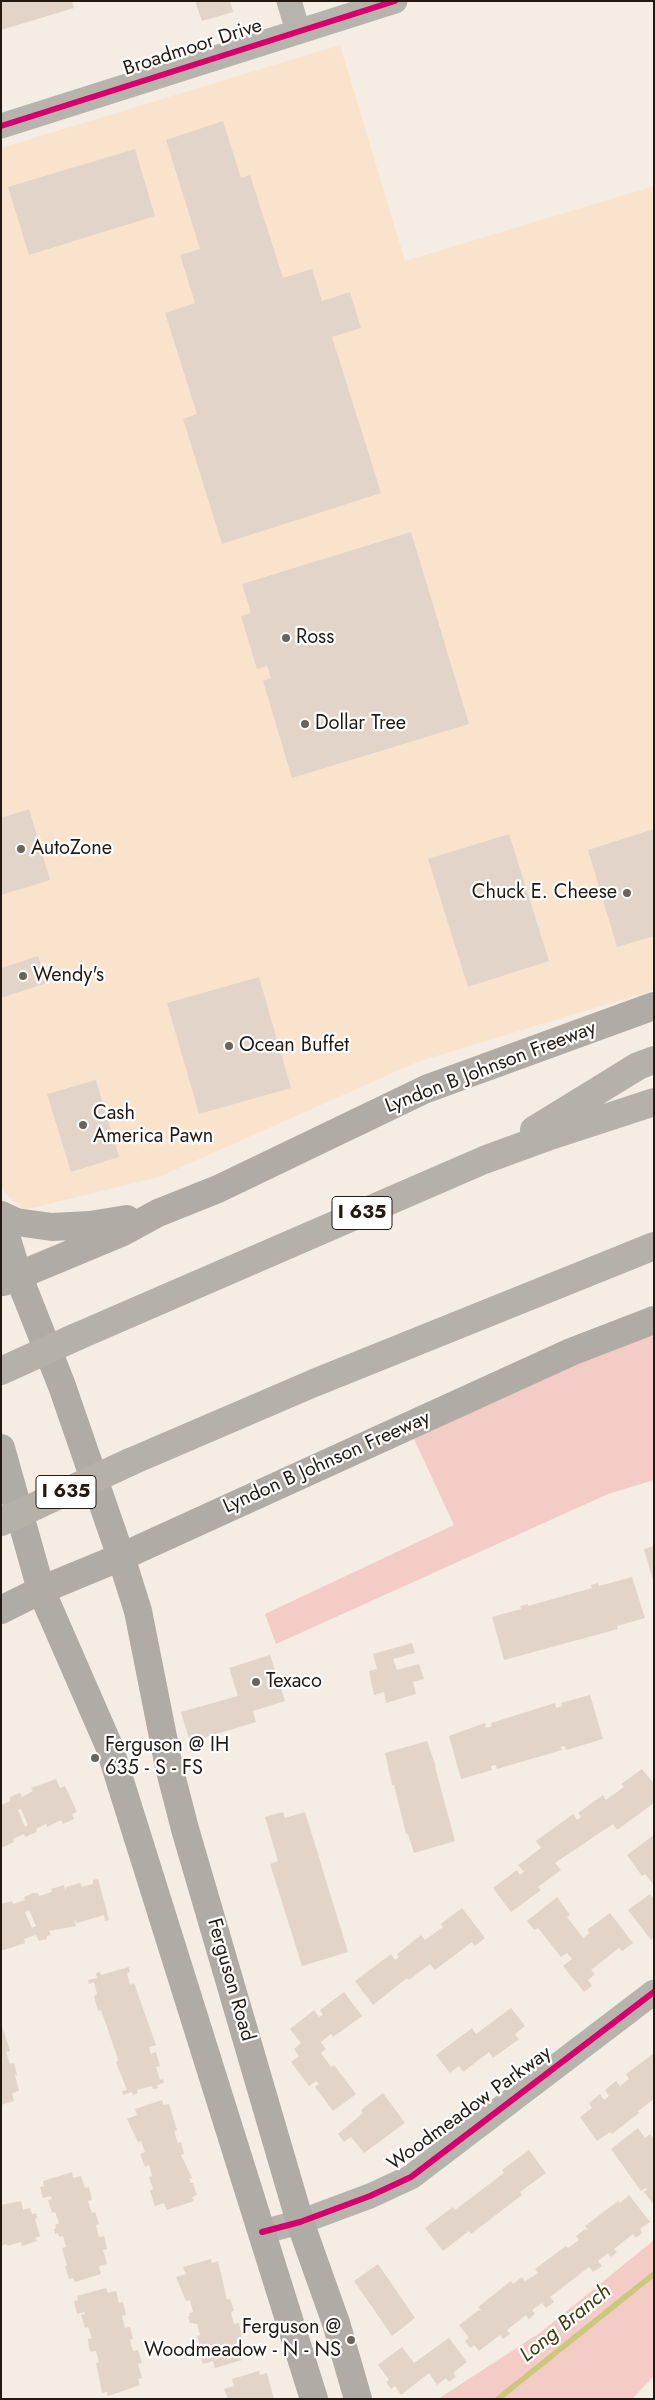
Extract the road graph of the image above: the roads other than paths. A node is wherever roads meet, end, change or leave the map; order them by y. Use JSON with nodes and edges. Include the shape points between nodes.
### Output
{"nodes":[{"id":1,"x":289,"y":1,"type":"edge"},
{"id":2,"x":395,"y":1,"type":"edge"},
{"id":3,"x":298,"y":31,"type":"junction"},
{"id":4,"x":1,"y":126,"type":"edge"},
{"id":5,"x":654,"y":1006,"type":"edge"},
{"id":6,"x":654,"y":1060,"type":"edge"},
{"id":7,"x":654,"y":1102,"type":"edge"},
{"id":8,"x":484,"y":1160,"type":"junction"},
{"id":9,"x":158,"y":1213,"type":"junction"},
{"id":10,"x":1,"y":1215,"type":"edge"},
{"id":11,"x":1,"y":1220,"type":"edge"},
{"id":12,"x":654,"y":1246,"type":"edge"},
{"id":13,"x":10,"y":1279,"type":"edge"},
{"id":14,"x":654,"y":1320,"type":"edge"},
{"id":15,"x":1,"y":1371,"type":"edge"},
{"id":16,"x":1,"y":1448,"type":"edge"},
{"id":17,"x":1,"y":1522,"type":"edge"},
{"id":18,"x":122,"y":1556,"type":"junction"},
{"id":19,"x":41,"y":1590,"type":"junction"},
{"id":20,"x":1,"y":1610,"type":"edge"},
{"id":21,"x":654,"y":1992,"type":"edge"},
{"id":22,"x":300,"y":2222,"type":"junction"},
{"id":23,"x":262,"y":2232,"type":"junction"},
{"id":24,"x":314,"y":2399,"type":"edge"},
{"id":25,"x":358,"y":2399,"type":"edge"}],
"edges":[{"from":1,"to":3,"type":"street"},
{"from":2,"to":3,"type":"street","name":"Broadmoor Drive"},
{"from":3,"to":4,"type":"street","name":"Broadmoor Drive"},
{"from":5,"to":9,"type":"main road","name":"Lyndon B Johnson Freeway","via":[[426,1089],[218,1189]]},
{"from":6,"to":8,"type":"highway","via":[[638,1066]]},
{"from":7,"to":8,"type":"highway","number":"I 635"},
{"from":8,"to":15,"type":"highway","number":"I 635","bridge":true},
{"from":9,"to":10,"type":"main road","via":[[90,1225],[52,1227],[16,1222]]},
{"from":9,"to":13,"type":"main road","name":"Lyndon B Johnson Freeway","via":[[124,1232]]},
{"from":11,"to":13,"type":"main road","name":"Ferguson Road"},
{"from":12,"to":17,"type":"highway","number":"I 635","bridge":true,"via":[[314,1383]]},
{"from":13,"to":18,"type":"main road","name":"Ferguson Road","via":[[62,1386]]},
{"from":14,"to":18,"type":"main road","name":"Lyndon B Johnson Freeway","via":[[562,1356]]},
{"from":16,"to":19,"type":"main road"},
{"from":18,"to":19,"type":"main road","name":"Lyndon B Johnson Freeway"},
{"from":18,"to":22,"type":"main road","name":"Ferguson Road","via":[[138,1611],[169,1767],[183,1820]]},
{"from":19,"to":20,"type":"main road","name":"Lyndon B Johnson Freeway"},
{"from":19,"to":23,"type":"main road","via":[[109,1746]]},
{"from":21,"to":22,"type":"street","name":"Woodmeadow Parkway","via":[[411,2177]]},
{"from":22,"to":23,"type":"street","name":"Woodmeadow Parkway"},
{"from":22,"to":25,"type":"main road","name":"Ferguson Road","via":[[336,2323]]},
{"from":23,"to":24,"type":"main road"}]}
